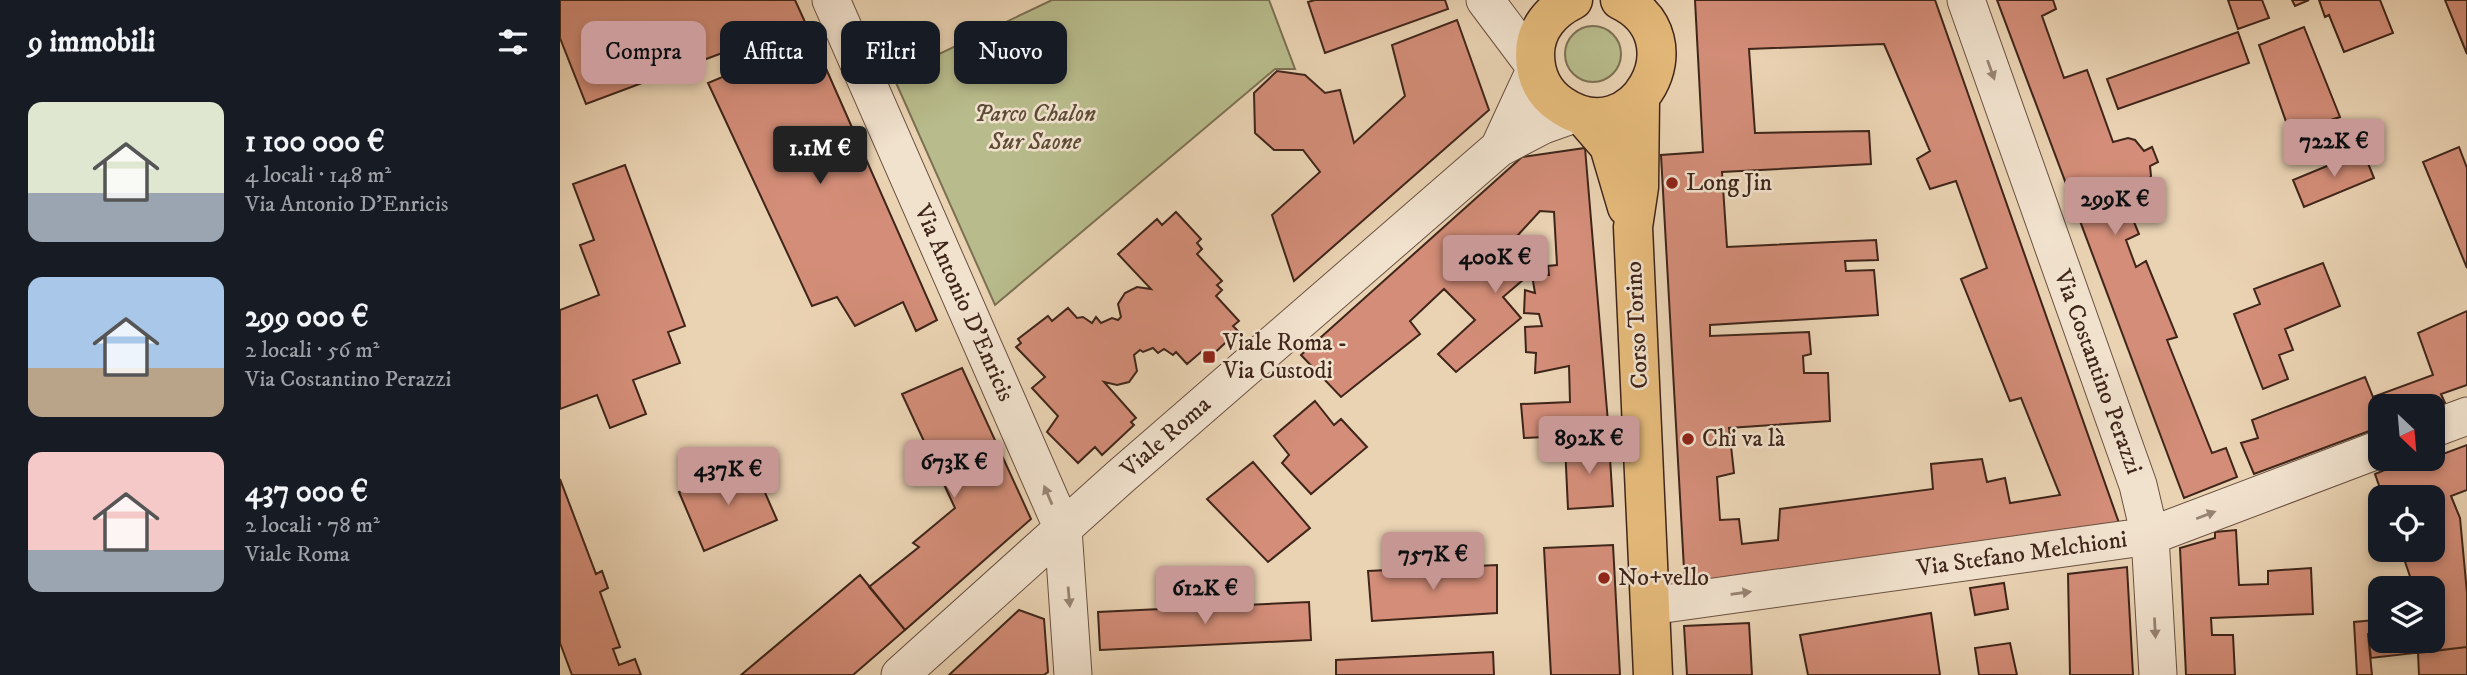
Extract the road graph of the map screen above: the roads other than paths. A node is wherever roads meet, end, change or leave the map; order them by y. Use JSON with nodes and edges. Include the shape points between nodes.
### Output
{"nodes":[{"id":1,"x":831,"y":0,"type":"edge"},
{"id":2,"x":1485,"y":0,"type":"edge"},
{"id":3,"x":1966,"y":0,"type":"edge"},
{"id":4,"x":1567,"y":2,"type":"edge"},
{"id":5,"x":1637,"y":6,"type":"edge"},
{"id":6,"x":1536,"y":68,"type":"junction"},
{"id":7,"x":1640,"y":99,"type":"junction"},
{"id":8,"x":1579,"y":115,"type":"junction"},
{"id":9,"x":1499,"y":148,"type":"junction"},
{"id":10,"x":1633,"y":227,"type":"junction"},
{"id":11,"x":2467,"y":416,"type":"edge"},
{"id":12,"x":2445,"y":424,"type":"edge"},
{"id":13,"x":2368,"y":454,"type":"edge"},
{"id":14,"x":1063,"y":529,"type":"junction"},
{"id":15,"x":2150,"y":536,"type":"junction"},
{"id":16,"x":1650,"y":606,"type":"junction"},
{"id":17,"x":900,"y":675,"type":"edge"},
{"id":18,"x":1073,"y":675,"type":"edge"},
{"id":19,"x":1653,"y":675,"type":"edge"},
{"id":20,"x":2158,"y":675,"type":"edge"}],
"edges":[{"from":14,"to":1,"type":"street","name":"Via Antonio D'Enricis","one_way":true},
{"from":2,"to":6,"type":"street"},
{"from":3,"to":15,"type":"street","name":"Via Costantino Perazzi","one_way":true,"via":[[2138,485]]},
{"from":4,"to":6,"type":"main road","via":[[1539,33]]},
{"from":5,"to":7,"type":"main road","via":[[1655,37],[1657,59],[1652,80]]},
{"from":6,"to":8,"type":"main road","name":"Corso Torino","via":[[1551,98]]},
{"from":6,"to":9,"type":"street","name":"Viale Roma"},
{"from":7,"to":8,"type":"main road","via":[[1602,117]]},
{"from":7,"to":10,"type":"main road","name":"Corso Torino","via":[[1639,187]]},
{"from":8,"to":9,"type":"street","name":"Viale Roma","via":[[1543,125]]},
{"from":8,"to":10,"type":"main road","name":"Corso Torino","via":[[1609,146]]},
{"from":9,"to":14,"type":"street","name":"Viale Roma"},
{"from":10,"to":16,"type":"main road","name":"Corso Torino"},
{"from":11,"to":12,"type":"street"},
{"from":15,"to":13,"type":"street","name":"Via Stefano Melchioni","one_way":true},
{"from":14,"to":17,"type":"street","name":"Viale Roma"},
{"from":14,"to":18,"type":"street","name":"Via Antonio D'Enricis","one_way":true},
{"from":16,"to":15,"type":"street","name":"Via Stefano Melchioni","one_way":true},
{"from":15,"to":20,"type":"street","name":"Via Costantino Perazzi","one_way":true},
{"from":16,"to":19,"type":"main road","name":"Corso Torino"}]}
